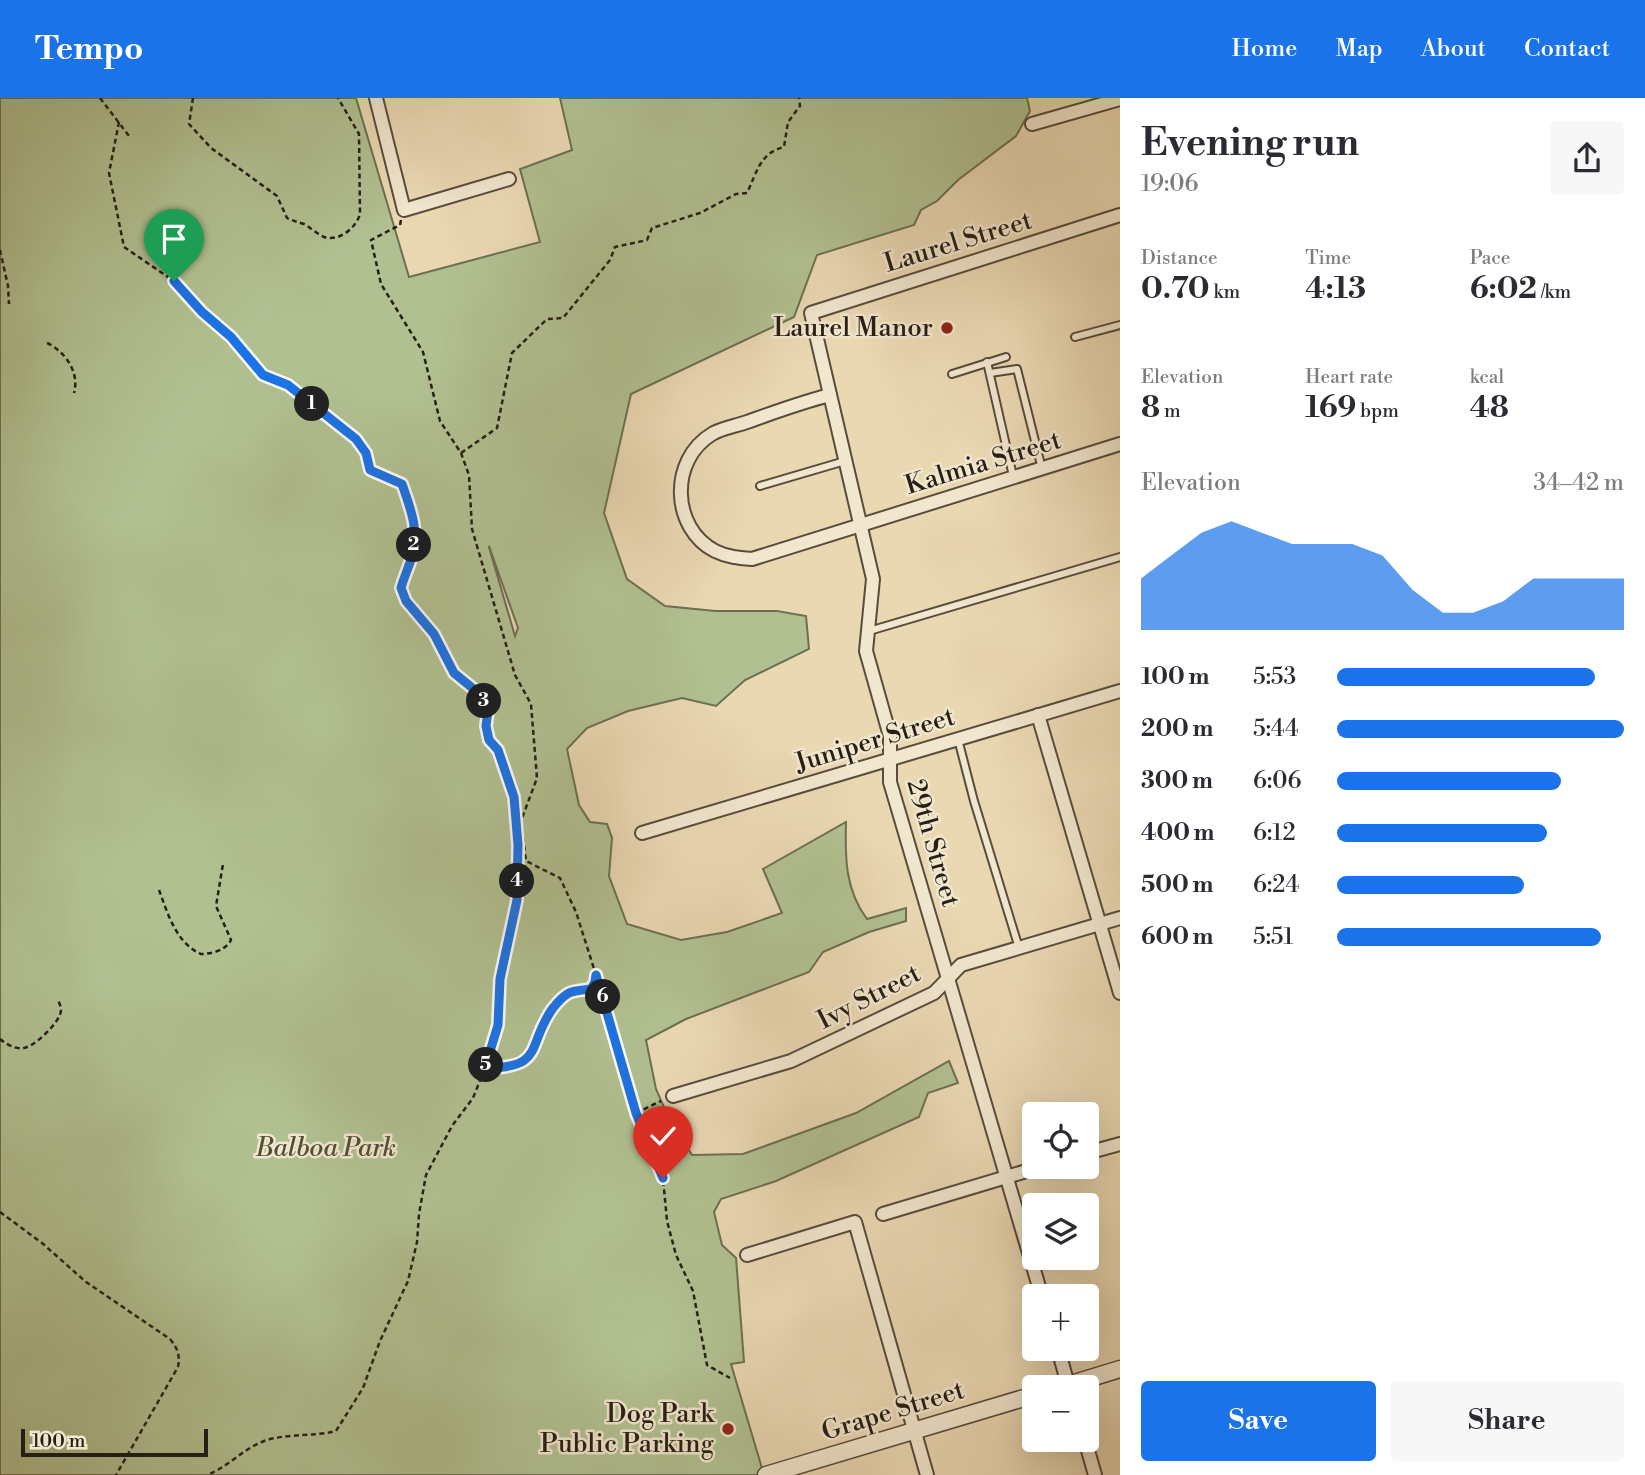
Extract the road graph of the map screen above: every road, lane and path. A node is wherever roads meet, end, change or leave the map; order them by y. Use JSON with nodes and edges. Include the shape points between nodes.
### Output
{"nodes":[{"id":1,"x":100,"y":98,"type":"edge"},
{"id":2,"x":193,"y":98,"type":"edge"},
{"id":3,"x":338,"y":98,"type":"edge"},
{"id":4,"x":376,"y":98,"type":"edge"},
{"id":5,"x":799,"y":98,"type":"edge"},
{"id":6,"x":1120,"y":99,"type":"edge"},
{"id":7,"x":119,"y":122,"type":"junction"},
{"id":8,"x":1032,"y":124,"type":"dead end"},
{"id":9,"x":129,"y":136,"type":"dead end"},
{"id":10,"x":509,"y":179,"type":"dead end"},
{"id":11,"x":404,"y":210,"type":"junction"},
{"id":12,"x":1120,"y":215,"type":"edge"},
{"id":13,"x":0,"y":250,"type":"edge"},
{"id":14,"x":9,"y":304,"type":"dead end"},
{"id":15,"x":811,"y":313,"type":"joint"},
{"id":16,"x":1120,"y":325,"type":"edge"},
{"id":17,"x":1075,"y":337,"type":"dead end"},
{"id":18,"x":47,"y":343,"type":"dead end"},
{"id":19,"x":1006,"y":358,"type":"dead end"},
{"id":20,"x":987,"y":362,"type":"junction"},
{"id":21,"x":990,"y":373,"type":"junction"},
{"id":22,"x":952,"y":374,"type":"dead end"},
{"id":23,"x":74,"y":393,"type":"dead end"},
{"id":24,"x":830,"y":395,"type":"junction"},
{"id":25,"x":1120,"y":444,"type":"edge"},
{"id":26,"x":461,"y":453,"type":"junction"},
{"id":27,"x":845,"y":461,"type":"junction"},
{"id":28,"x":1042,"y":469,"type":"junction"},
{"id":29,"x":1013,"y":478,"type":"junction"},
{"id":30,"x":760,"y":486,"type":"dead end"},
{"id":31,"x":860,"y":526,"type":"junction"},
{"id":32,"x":1120,"y":557,"type":"edge"},
{"id":33,"x":867,"y":632,"type":"junction"},
{"id":34,"x":1120,"y":691,"type":"edge"},
{"id":35,"x":1038,"y":715,"type":"junction"},
{"id":36,"x":958,"y":739,"type":"junction"},
{"id":37,"x":890,"y":759,"type":"junction"},
{"id":38,"x":642,"y":833,"type":"dead end"},
{"id":39,"x":223,"y":864,"type":"dead end"},
{"id":40,"x":159,"y":890,"type":"dead end"},
{"id":41,"x":1120,"y":918,"type":"edge"},
{"id":42,"x":1099,"y":924,"type":"junction"},
{"id":43,"x":1019,"y":948,"type":"junction"},
{"id":44,"x":596,"y":975,"type":"junction"},
{"id":45,"x":947,"y":978,"type":"junction"},
{"id":46,"x":1120,"y":993,"type":"edge"},
{"id":47,"x":57,"y":999,"type":"dead end"},
{"id":48,"x":0,"y":1039,"type":"edge"},
{"id":49,"x":485,"y":1068,"type":"junction"},
{"id":50,"x":673,"y":1096,"type":"joint"},
{"id":51,"x":636,"y":1113,"type":"junction"},
{"id":52,"x":1120,"y":1144,"type":"edge"},
{"id":53,"x":1099,"y":1150,"type":"edge"},
{"id":54,"x":1022,"y":1172,"type":"edge"},
{"id":55,"x":1007,"y":1177,"type":"junction"},
{"id":56,"x":0,"y":1212,"type":"edge"},
{"id":57,"x":883,"y":1214,"type":"dead end"},
{"id":58,"x":747,"y":1255,"type":"dead end"},
{"id":59,"x":1038,"y":1284,"type":"edge"},
{"id":60,"x":1120,"y":1369,"type":"edge"},
{"id":61,"x":1099,"y":1376,"type":"edge"},
{"id":62,"x":730,"y":1378,"type":"dead end"},
{"id":63,"x":1022,"y":1399,"type":"edge"},
{"id":64,"x":914,"y":1431,"type":"junction"},
{"id":65,"x":1088,"y":1452,"type":"edge"},
{"id":66,"x":116,"y":1475,"type":"edge"},
{"id":67,"x":207,"y":1475,"type":"edge"},
{"id":68,"x":766,"y":1475,"type":"edge"},
{"id":69,"x":927,"y":1475,"type":"edge"},
{"id":70,"x":1095,"y":1475,"type":"edge"}],
"edges":[{"from":1,"to":7,"type":"path"},
{"from":2,"to":3,"type":"path","via":[[189,124],[212,148],[277,196],[287,218],[331,238],[347,232],[360,214],[359,134]]},
{"from":4,"to":11,"type":"street"},
{"from":5,"to":26,"type":"path","via":[[784,147],[772,150],[764,159],[747,192],[700,214],[652,228],[648,240],[615,247],[610,260],[563,318],[547,319],[512,353],[497,429]]},
{"from":6,"to":8,"type":"street"},
{"from":7,"to":9,"type":"path"},
{"from":7,"to":49,"type":"path","via":[[109,173],[124,247],[174,281],[263,375],[288,385],[356,439],[370,470],[402,484],[413,514],[414,553],[401,588],[406,601],[434,634],[454,673],[481,695],[488,711],[489,740],[498,750],[514,797],[517,900],[500,979],[498,1025]]},
{"from":10,"to":11,"type":"street"},
{"from":11,"to":26,"type":"path","via":[[400,225],[371,240],[381,284],[423,352],[440,421]]},
{"from":12,"to":15,"type":"street","name":"Laurel Street"},
{"from":13,"to":14,"type":"path"},
{"from":15,"to":24,"type":"street","name":"29th Street"},
{"from":16,"to":17,"type":"lane"},
{"from":18,"to":23,"type":"path","via":[[69,360]]},
{"from":19,"to":20,"type":"lane"},
{"from":20,"to":21,"type":"lane"},
{"from":20,"to":22,"type":"lane"},
{"from":21,"to":28,"type":"lane","via":[[1017,369]]},
{"from":21,"to":29,"type":"lane"},
{"from":24,"to":27,"type":"street","name":"29th Street"},
{"from":24,"to":31,"type":"street","name":"Kalmia Street","via":[[712,434],[695,448],[683,471],[679,496],[697,537],[729,557],[752,559]]},
{"from":25,"to":28,"type":"street","name":"Kalmia Street"},
{"from":26,"to":44,"type":"path","via":[[469,475],[472,529],[514,675],[531,704],[537,778],[521,821],[526,861],[560,878]]},
{"from":27,"to":30,"type":"lane"},
{"from":27,"to":31,"type":"street","name":"29th Street"},
{"from":28,"to":29,"type":"street","name":"Kalmia Street"},
{"from":29,"to":31,"type":"street","name":"Kalmia Street"},
{"from":31,"to":33,"type":"street","name":"29th Street","via":[[873,579]]},
{"from":32,"to":33,"type":"lane"},
{"from":33,"to":37,"type":"street","name":"29th Street","via":[[866,651],[890,736]]},
{"from":34,"to":35,"type":"street","name":"Juniper Street"},
{"from":35,"to":36,"type":"street","name":"Juniper Street"},
{"from":35,"to":42,"type":"street"},
{"from":36,"to":37,"type":"street","name":"Juniper Street"},
{"from":36,"to":43,"type":"lane"},
{"from":37,"to":38,"type":"street","name":"Juniper Street"},
{"from":37,"to":45,"type":"street","name":"29th Street","via":[[890,782]]},
{"from":39,"to":40,"type":"path","via":[[216,906],[231,940],[220,950],[201,954],[186,944],[170,920]]},
{"from":41,"to":42,"type":"street","name":"Ivy Street"},
{"from":42,"to":43,"type":"street","name":"Ivy Street"},
{"from":42,"to":46,"type":"street"},
{"from":43,"to":45,"type":"street","name":"Ivy Street","via":[[961,965]]},
{"from":44,"to":49,"type":"path","via":[[591,989],[569,993],[557,1002],[539,1031],[535,1049],[520,1064]]},
{"from":44,"to":51,"type":"path"},
{"from":45,"to":50,"type":"street","name":"Ivy Street","via":[[934,993],[792,1061]]},
{"from":45,"to":55,"type":"street","name":"29th Street"},
{"from":47,"to":48,"type":"path","via":[[58,1020],[27,1048]]},
{"from":49,"to":67,"type":"path","via":[[473,1098],[426,1175],[408,1281],[363,1388],[336,1431],[265,1441]]},
{"from":50,"to":51,"type":"path"},
{"from":51,"to":62,"type":"path","via":[[663,1178],[667,1222],[693,1291],[707,1365]]},
{"from":52,"to":53,"type":"street"},
{"from":54,"to":55,"type":"street"},
{"from":55,"to":57,"type":"street"},
{"from":55,"to":59,"type":"street","name":"29th Street"},
{"from":56,"to":66,"type":"path","via":[[177,1348],[178,1367]]},
{"from":58,"to":64,"type":"street","via":[[855,1223]]},
{"from":60,"to":61,"type":"street"},
{"from":63,"to":64,"type":"street","name":"Grape Street"},
{"from":64,"to":68,"type":"street","name":"Grape Street"},
{"from":64,"to":69,"type":"street"},
{"from":65,"to":70,"type":"street"}]}
